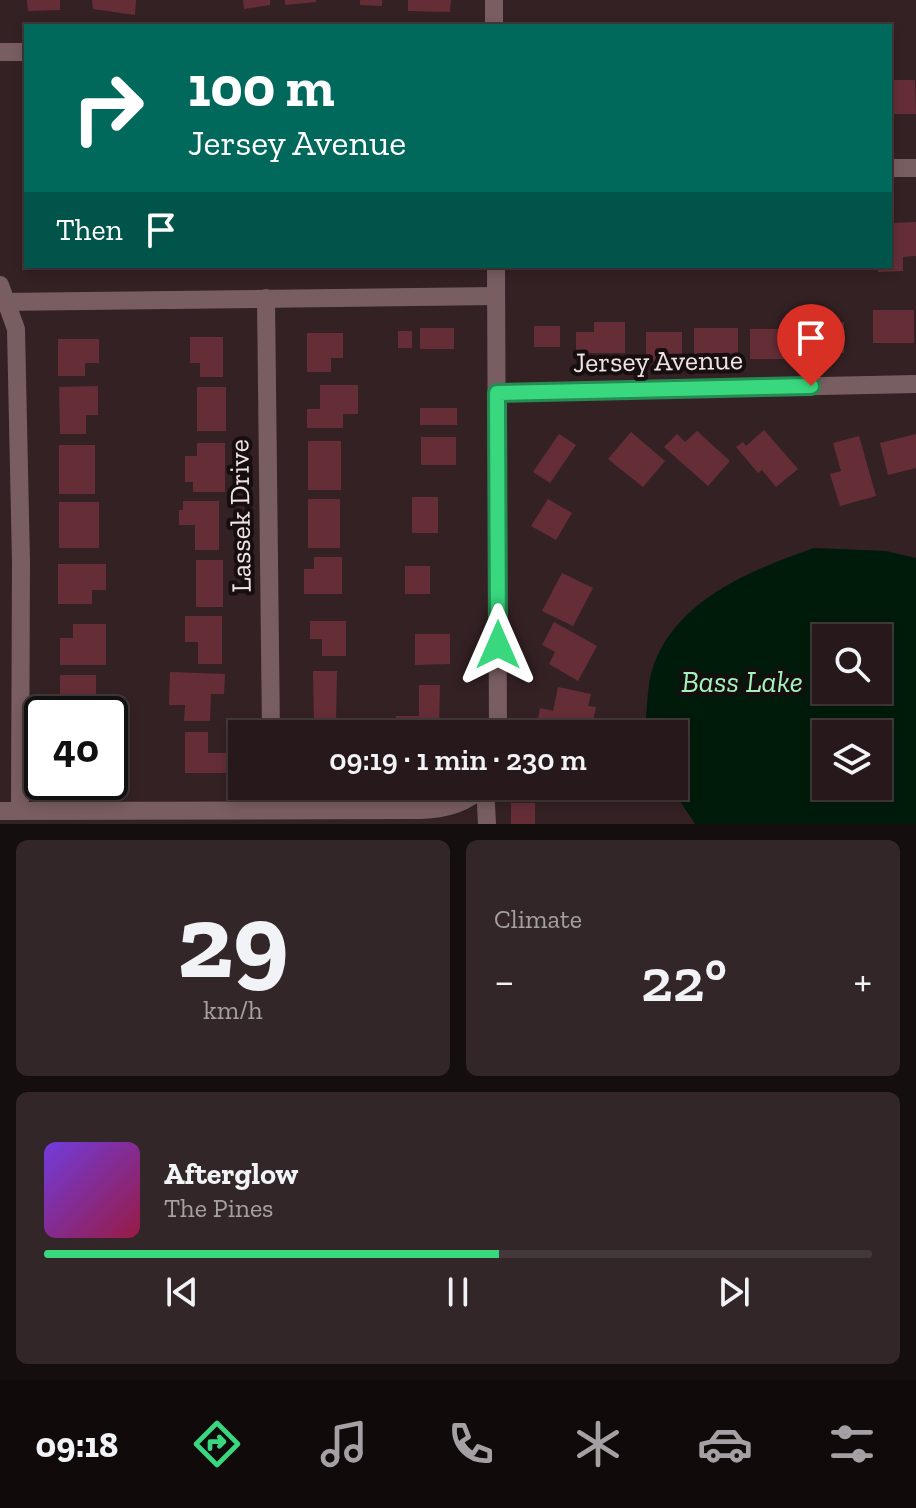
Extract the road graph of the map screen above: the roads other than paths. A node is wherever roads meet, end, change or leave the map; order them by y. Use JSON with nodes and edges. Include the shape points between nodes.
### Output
{"nodes":[{"id":1,"x":494,"y":0,"type":"edge"},
{"id":2,"x":494,"y":24,"type":"edge"},
{"id":3,"x":0,"y":52,"type":"edge"},
{"id":4,"x":24,"y":52,"type":"edge"},
{"id":5,"x":892,"y":168,"type":"edge"},
{"id":6,"x":916,"y":168,"type":"edge"},
{"id":7,"x":496,"y":268,"type":"edge"},
{"id":8,"x":2,"y":296,"type":"edge"},
{"id":9,"x":496,"y":296,"type":"junction"},
{"id":10,"x":266,"y":298,"type":"junction"},
{"id":11,"x":916,"y":384,"type":"edge"},
{"id":12,"x":497,"y":393,"type":"junction"},
{"id":13,"x":0,"y":562,"type":"edge"},
{"id":14,"x":21,"y":562,"type":"junction"},
{"id":15,"x":271,"y":720,"type":"edge"},
{"id":16,"x":498,"y":720,"type":"edge"},
{"id":17,"x":271,"y":800,"type":"edge"},
{"id":18,"x":467,"y":800,"type":"edge"},
{"id":19,"x":486,"y":800,"type":"edge"},
{"id":20,"x":271,"y":809,"type":"junction"},
{"id":21,"x":20,"y":810,"type":"junction"},
{"id":22,"x":0,"y":811,"type":"edge"},
{"id":23,"x":76,"y":818,"type":"edge"},
{"id":24,"x":487,"y":824,"type":"edge"}],
"edges":[{"from":1,"to":2,"type":"street"},
{"from":3,"to":4,"type":"street"},
{"from":5,"to":6,"type":"street"},
{"from":7,"to":9,"type":"street"},
{"from":8,"to":10,"type":"street"},
{"from":8,"to":14,"type":"street","via":[[16,329]]},
{"from":9,"to":10,"type":"street"},
{"from":9,"to":12,"type":"street"},
{"from":10,"to":15,"type":"street","name":"Lassek Drive"},
{"from":11,"to":12,"type":"street","name":"Jersey Avenue"},
{"from":12,"to":16,"type":"street"},
{"from":13,"to":14,"type":"street"},
{"from":14,"to":21,"type":"street"},
{"from":17,"to":20,"type":"street"},
{"from":18,"to":20,"type":"street","via":[[441,809]]},
{"from":19,"to":24,"type":"street"},
{"from":20,"to":23,"type":"street"},
{"from":21,"to":22,"type":"street"},
{"from":21,"to":23,"type":"street"}]}
